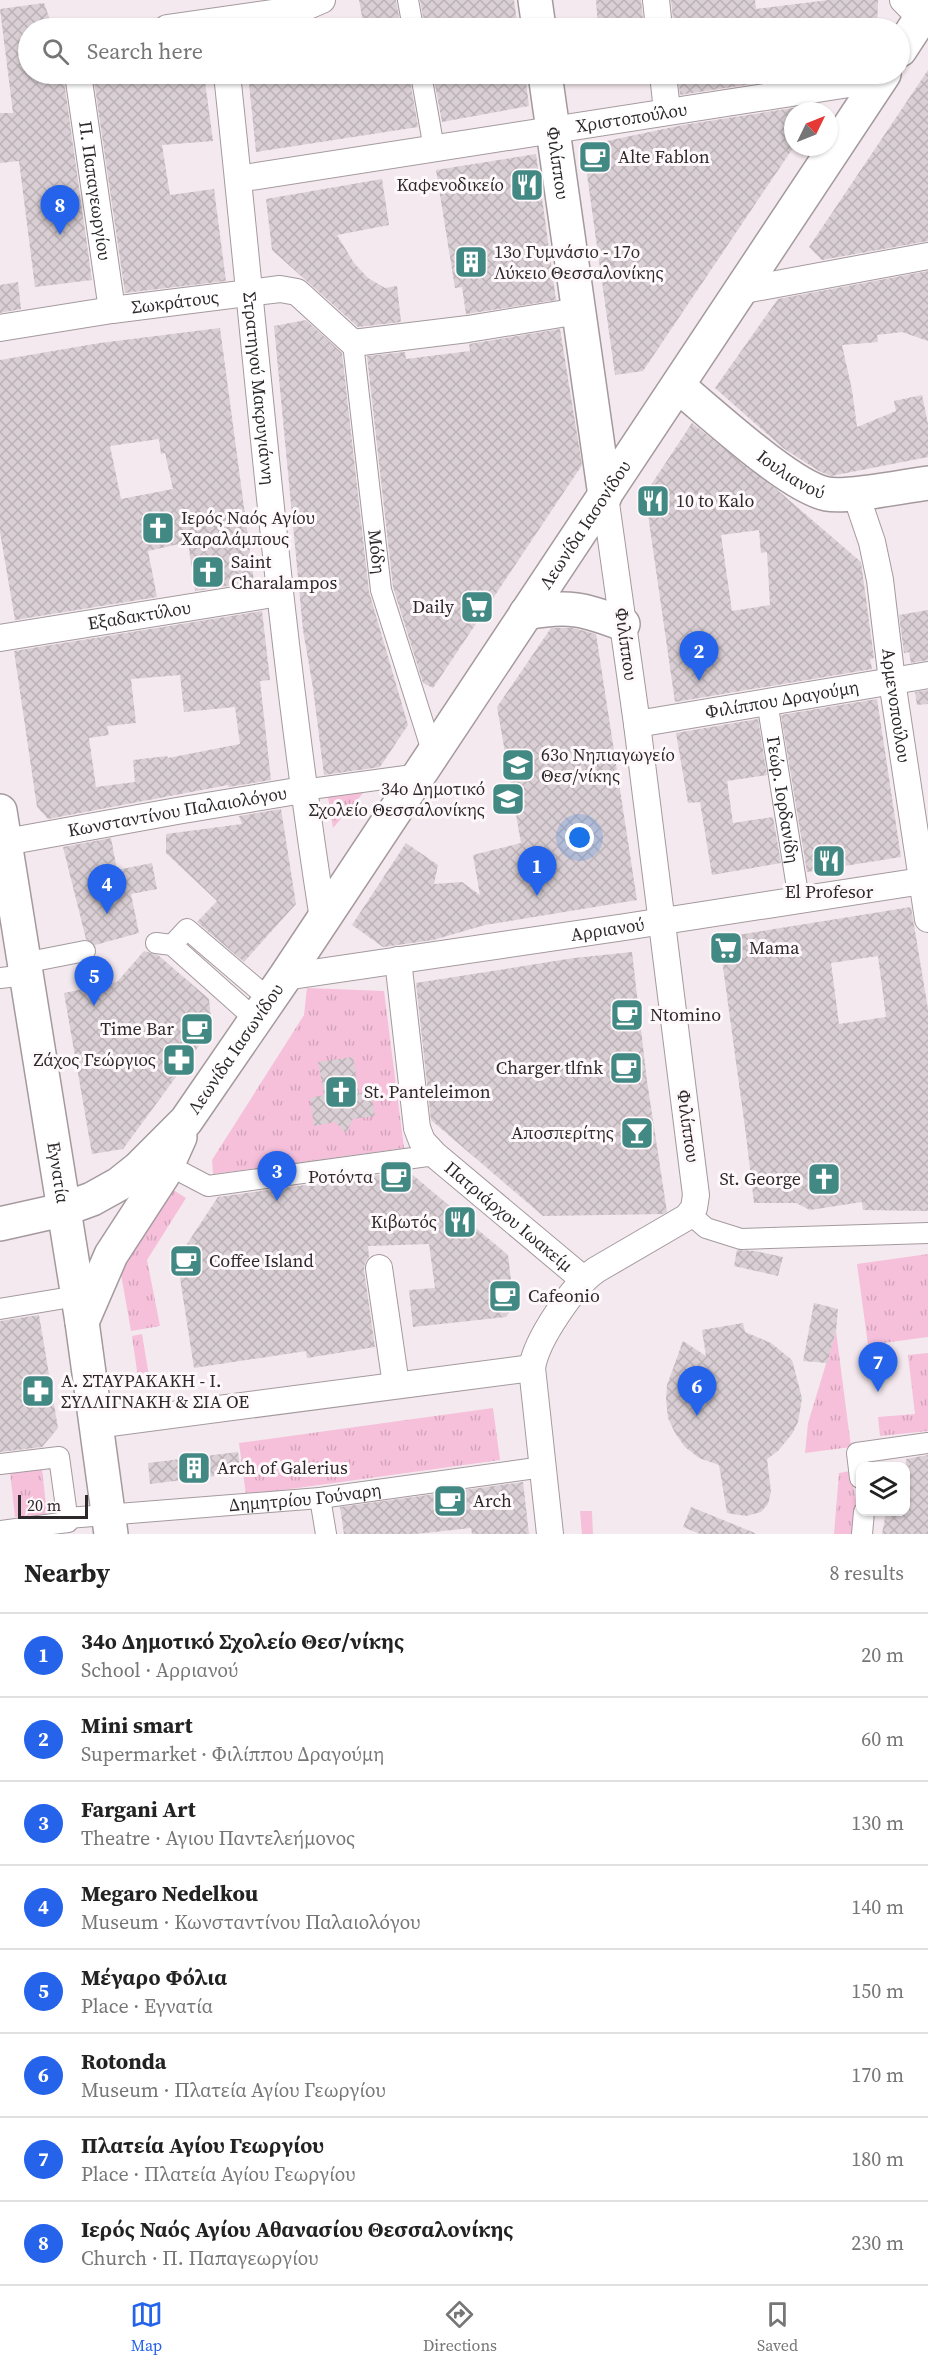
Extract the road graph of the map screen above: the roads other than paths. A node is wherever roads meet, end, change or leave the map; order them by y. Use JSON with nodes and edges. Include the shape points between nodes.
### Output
{"nodes":[{"id":1,"x":322,"y":0,"type":"edge"},
{"id":2,"x":408,"y":0,"type":"edge"},
{"id":3,"x":535,"y":0,"type":"edge"},
{"id":4,"x":656,"y":0,"type":"edge"},
{"id":5,"x":917,"y":8,"type":"edge"},
{"id":6,"x":257,"y":18,"type":"edge"},
{"id":7,"x":411,"y":18,"type":"edge"},
{"id":8,"x":538,"y":18,"type":"edge"},
{"id":9,"x":658,"y":18,"type":"edge"},
{"id":10,"x":910,"y":25,"type":"edge"},
{"id":11,"x":79,"y":84,"type":"edge"},
{"id":12,"x":228,"y":84,"type":"edge"},
{"id":13,"x":423,"y":84,"type":"edge"},
{"id":14,"x":546,"y":84,"type":"edge"},
{"id":15,"x":664,"y":84,"type":"edge"},
{"id":16,"x":834,"y":84,"type":"edge"},
{"id":17,"x":878,"y":84,"type":"edge"},
{"id":18,"x":667,"y":111,"type":"junction"},
{"id":19,"x":553,"y":128,"type":"junction"},
{"id":20,"x":434,"y":149,"type":"junction"},
{"id":21,"x":238,"y":179,"type":"junction"},
{"id":22,"x":928,"y":256,"type":"edge"},
{"id":23,"x":250,"y":291,"type":"junction"},
{"id":24,"x":739,"y":291,"type":"junction"},
{"id":25,"x":112,"y":310,"type":"junction"},
{"id":26,"x":579,"y":311,"type":"junction"},
{"id":27,"x":0,"y":328,"type":"edge"},
{"id":28,"x":353,"y":343,"type":"junction"},
{"id":29,"x":678,"y":386,"type":"junction"},
{"id":30,"x":928,"y":483,"type":"edge"},
{"id":31,"x":855,"y":492,"type":"junction"},
{"id":32,"x":604,"y":496,"type":"junction"},
{"id":33,"x":279,"y":593,"type":"junction"},
{"id":34,"x":526,"y":614,"type":"junction"},
{"id":35,"x":623,"y":624,"type":"junction"},
{"id":36,"x":0,"y":638,"type":"edge"},
{"id":37,"x":928,"y":675,"type":"edge"},
{"id":38,"x":892,"y":681,"type":"junction"},
{"id":39,"x":767,"y":701,"type":"junction"},
{"id":40,"x":637,"y":724,"type":"junction"},
{"id":41,"x":426,"y":764,"type":"junction"},
{"id":42,"x":303,"y":790,"type":"junction"},
{"id":43,"x":3,"y":838,"type":"edge"},
{"id":44,"x":925,"y":880,"type":"edge"},
{"id":45,"x":800,"y":900,"type":"junction"},
{"id":46,"x":323,"y":919,"type":"junction"},
{"id":47,"x":928,"y":919,"type":"edge"},
{"id":48,"x":661,"y":921,"type":"junction"},
{"id":49,"x":164,"y":944,"type":"dead end"},
{"id":50,"x":85,"y":951,"type":"dead end"},
{"id":51,"x":398,"y":960,"type":"junction"},
{"id":52,"x":17,"y":972,"type":"edge"},
{"id":53,"x":270,"y":998,"type":"junction"},
{"id":54,"x":186,"y":1121,"type":"junction"},
{"id":55,"x":435,"y":1155,"type":"junction"},
{"id":56,"x":168,"y":1165,"type":"junction"},
{"id":57,"x":62,"y":1210,"type":"junction"},
{"id":58,"x":690,"y":1214,"type":"junction"},
{"id":59,"x":0,"y":1224,"type":"edge"},
{"id":60,"x":928,"y":1233,"type":"edge"},
{"id":61,"x":379,"y":1268,"type":"dead end"},
{"id":62,"x":583,"y":1279,"type":"junction"},
{"id":63,"x":0,"y":1309,"type":"edge"},
{"id":64,"x":79,"y":1309,"type":"junction"},
{"id":65,"x":532,"y":1368,"type":"junction"},
{"id":66,"x":396,"y":1385,"type":"junction"},
{"id":67,"x":95,"y":1425,"type":"junction"},
{"id":68,"x":928,"y":1443,"type":"edge"},
{"id":69,"x":858,"y":1462,"type":"edge"},
{"id":70,"x":0,"y":1464,"type":"edge"},
{"id":71,"x":543,"y":1467,"type":"junction"},
{"id":72,"x":320,"y":1498,"type":"junction"},
{"id":73,"x":864,"y":1516,"type":"edge"},
{"id":74,"x":68,"y":1518,"type":"junction"},
{"id":75,"x":109,"y":1524,"type":"edge"},
{"id":76,"x":0,"y":1531,"type":"edge"},
{"id":77,"x":326,"y":1534,"type":"edge"},
{"id":78,"x":550,"y":1534,"type":"edge"},
{"id":79,"x":862,"y":1534,"type":"edge"}],
"edges":[{"from":1,"to":6,"type":"street","via":[[301,9]]},
{"from":2,"to":7,"type":"street"},
{"from":3,"to":8,"type":"main road"},
{"from":4,"to":9,"type":"street"},
{"from":5,"to":10,"type":"main road"},
{"from":11,"to":25,"type":"street","name":"Π. Παπαγεωργίου"},
{"from":12,"to":21,"type":"street","name":"Στρατηγού Μακρυγιάννη"},
{"from":13,"to":20,"type":"street"},
{"from":14,"to":19,"type":"main road","name":"Φιλίππου"},
{"from":15,"to":18,"type":"street"},
{"from":16,"to":18,"type":"street","name":"Χριστοπούλου"},
{"from":17,"to":24,"type":"main road","name":"Λεωνίδα Ιασονίδου"},
{"from":18,"to":19,"type":"street","name":"Χριστοπούλου"},
{"from":19,"to":20,"type":"street","name":"Χριστοπούλου"},
{"from":19,"to":26,"type":"main road","name":"Φιλίππου"},
{"from":20,"to":21,"type":"street","name":"Χριστοπούλου"},
{"from":21,"to":23,"type":"street","name":"Στρατηγού Μακρυγιάννη"},
{"from":22,"to":24,"type":"street"},
{"from":23,"to":25,"type":"street","name":"Σωκράτους"},
{"from":23,"to":28,"type":"street","name":"Σωκράτους","via":[[297,292]]},
{"from":23,"to":33,"type":"street","name":"Στρατηγού Μακρυγιάννη"},
{"from":24,"to":29,"type":"main road","name":"Λεωνίδα Ιασονίδου"},
{"from":25,"to":27,"type":"street","name":"Σωκράτους"},
{"from":26,"to":28,"type":"street"},
{"from":26,"to":32,"type":"main road","name":"Φιλίππου"},
{"from":28,"to":41,"type":"street","name":"Μόδη","via":[[381,590]]},
{"from":29,"to":31,"type":"main road","name":"Ιουλιανού","via":[[776,466],[813,490],[829,495]]},
{"from":29,"to":32,"type":"main road","name":"Λεωνίδα Ιασονίδου"},
{"from":30,"to":31,"type":"main road","name":"Ιουλιανού"},
{"from":31,"to":38,"type":"street","name":"Αρμενοπούλου","via":[[880,580]]},
{"from":32,"to":34,"type":"main road","name":"Λεωνίδα Ιασονίδου"},
{"from":32,"to":35,"type":"street","name":"Φιλίππου"},
{"from":33,"to":36,"type":"street","name":"Εξαδακτύλου"},
{"from":33,"to":42,"type":"street","name":"Στρατηγού Μακρυγιάννη"},
{"from":34,"to":35,"type":"main road","via":[[567,608]]},
{"from":34,"to":41,"type":"main road","name":"Λεωνίδα Ιασονίδου"},
{"from":35,"to":40,"type":"street","name":"Φιλίππου"},
{"from":37,"to":38,"type":"street","name":"Φιλίππου Δραγούμη"},
{"from":38,"to":39,"type":"street","name":"Φιλίππου Δραγούμη"},
{"from":38,"to":44,"type":"street","name":"Αρμενοπούλου"},
{"from":39,"to":40,"type":"street","name":"Φιλίππου Δραγούμη"},
{"from":39,"to":45,"type":"street","name":"Γεώρ. Ιορδανίδη"},
{"from":40,"to":48,"type":"street","name":"Φιλίππου"},
{"from":41,"to":42,"type":"street","name":"Κωνσταντίνου Παλαιολόγου"},
{"from":41,"to":46,"type":"main road","name":"Λεωνίδα Ιασονίδου"},
{"from":42,"to":43,"type":"street","name":"Κωνσταντίνου Παλαιολόγου"},
{"from":42,"to":46,"type":"street","name":"Στρατηγού Μακρυγιάννη"},
{"from":43,"to":52,"type":"main road","name":"Εγνατία"},
{"from":44,"to":45,"type":"street","name":"Αρριανού"},
{"from":44,"to":47,"type":"street","name":"Αρμενοπούλου"},
{"from":45,"to":48,"type":"street","name":"Αρριανού"},
{"from":46,"to":53,"type":"main road","name":"Λεωνίδα Ιασονίδου"},
{"from":48,"to":51,"type":"street","name":"Αρριανού"},
{"from":48,"to":58,"type":"street","name":"Φιλίππου","via":[[696,1187]]},
{"from":49,"to":53,"type":"street","via":[[187,929]]},
{"from":50,"to":52,"type":"street"},
{"from":51,"to":53,"type":"street","name":"Αρριανού"},
{"from":51,"to":55,"type":"street","name":"Πατριάρχου Ιωακείμ","via":[[417,1128],[422,1141]]},
{"from":52,"to":57,"type":"main road","name":"Εγνατία"},
{"from":53,"to":54,"type":"main road","name":"Λεωνίδα Ιασωνίδου"},
{"from":54,"to":56,"type":"main road"},
{"from":54,"to":57,"type":"main road","via":[[119,1184]]},
{"from":55,"to":56,"type":"street","via":[[208,1186]]},
{"from":55,"to":62,"type":"street","name":"Πατριάρχου Ιωακείμ"},
{"from":56,"to":64,"type":"main road"},
{"from":57,"to":59,"type":"main road"},
{"from":57,"to":64,"type":"main road","name":"Εγνατία"},
{"from":58,"to":60,"type":"street","via":[[706,1228],[741,1239]]},
{"from":58,"to":62,"type":"street"},
{"from":61,"to":66,"type":"street"},
{"from":62,"to":65,"type":"street","via":[[548,1329]]},
{"from":63,"to":64,"type":"street"},
{"from":64,"to":67,"type":"main road","name":"Εγνατία"},
{"from":65,"to":66,"type":"street"},
{"from":65,"to":71,"type":"street"},
{"from":66,"to":67,"type":"street"},
{"from":67,"to":75,"type":"main road","name":"Εγνατία"},
{"from":68,"to":69,"type":"street","via":[[857,1454]]},
{"from":70,"to":74,"type":"street","via":[[59,1457]]},
{"from":71,"to":72,"type":"street","name":"Δημητρίου Γούναρη"},
{"from":71,"to":78,"type":"street"},
{"from":72,"to":75,"type":"street","name":"Δημητρίου Γούναρη"},
{"from":72,"to":77,"type":"street"},
{"from":73,"to":79,"type":"street"},
{"from":74,"to":75,"type":"street","name":"Δημητρίου Γούναρη"},
{"from":74,"to":76,"type":"street","name":"Δημητρίου Γούναρη","via":[[69,1522]]}]}
